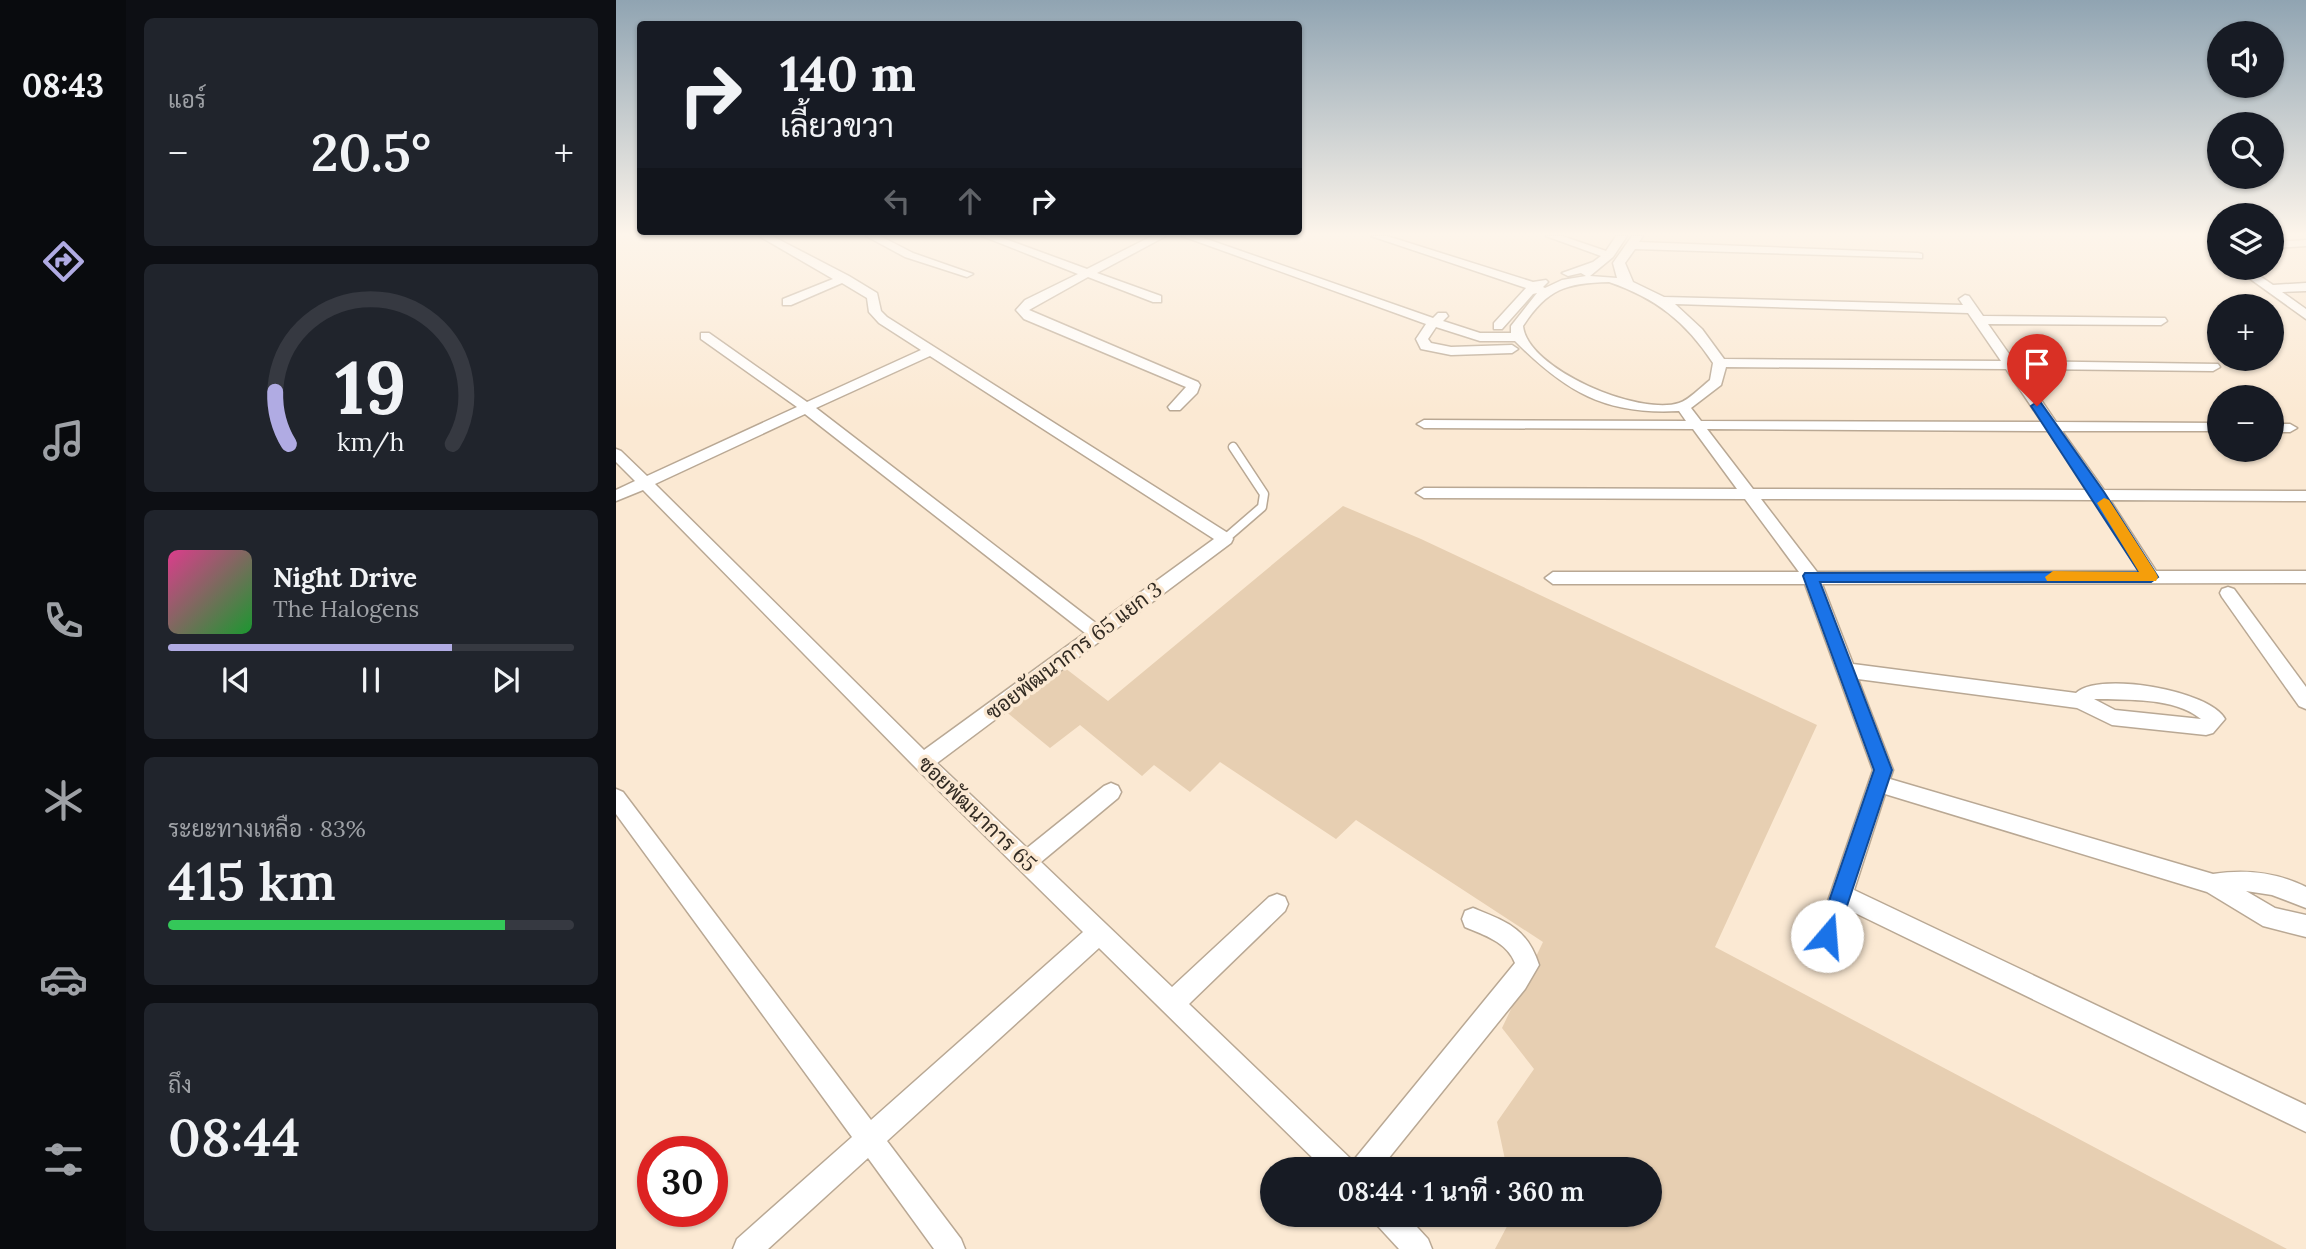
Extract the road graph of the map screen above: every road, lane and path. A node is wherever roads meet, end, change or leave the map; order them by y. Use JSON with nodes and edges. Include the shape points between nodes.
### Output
{"nodes":[{"id":1,"x":806,"y":294,"type":"edge"},
{"id":2,"x":870,"y":294,"type":"edge"},
{"id":3,"x":1047,"y":294,"type":"edge"},
{"id":4,"x":1145,"y":294,"type":"edge"},
{"id":5,"x":1362,"y":294,"type":"edge"},
{"id":6,"x":1369,"y":294,"type":"edge"},
{"id":7,"x":1532,"y":294,"type":"edge"},
{"id":8,"x":1536,"y":294,"type":"edge"},
{"id":9,"x":1652,"y":294,"type":"edge"},
{"id":10,"x":2277,"y":294,"type":"edge"},
{"id":11,"x":1157,"y":299,"type":"dead end"},
{"id":12,"x":1665,"y":300,"type":"junction"},
{"id":13,"x":787,"y":302,"type":"dead end"},
{"id":14,"x":1972,"y":310,"type":"junction"},
{"id":15,"x":2306,"y":315,"type":"edge"},
{"id":16,"x":1439,"y":320,"type":"junction"},
{"id":17,"x":2161,"y":321,"type":"dead end"},
{"id":18,"x":1498,"y":326,"type":"junction"},
{"id":19,"x":705,"y":336,"type":"dead end"},
{"id":20,"x":1516,"y":337,"type":"junction"},
{"id":21,"x":931,"y":350,"type":"junction"},
{"id":22,"x":1720,"y":363,"type":"junction"},
{"id":23,"x":2010,"y":367,"type":"junction"},
{"id":24,"x":2207,"y":367,"type":"edge"},
{"id":25,"x":1175,"y":407,"type":"dead end"},
{"id":26,"x":1683,"y":407,"type":"junction"},
{"id":27,"x":807,"y":408,"type":"junction"},
{"id":28,"x":1424,"y":424,"type":"dead end"},
{"id":29,"x":2050,"y":425,"type":"junction"},
{"id":30,"x":1696,"y":426,"type":"junction"},
{"id":31,"x":2207,"y":427,"type":"edge"},
{"id":32,"x":2284,"y":428,"type":"edge"},
{"id":33,"x":2290,"y":428,"type":"dead end"},
{"id":34,"x":1233,"y":447,"type":"dead end"},
{"id":35,"x":616,"y":454,"type":"edge"},
{"id":36,"x":645,"y":482,"type":"junction"},
{"id":37,"x":1424,"y":493,"type":"dead end"},
{"id":38,"x":1747,"y":494,"type":"junction"},
{"id":39,"x":2099,"y":495,"type":"junction"},
{"id":40,"x":616,"y":496,"type":"edge"},
{"id":41,"x":2306,"y":496,"type":"edge"},
{"id":42,"x":1225,"y":539,"type":"junction"},
{"id":43,"x":1811,"y":576,"type":"junction"},
{"id":44,"x":2151,"y":577,"type":"junction"},
{"id":45,"x":2306,"y":577,"type":"edge"},
{"id":46,"x":1553,"y":578,"type":"dead end"},
{"id":47,"x":2228,"y":593,"type":"dead end"},
{"id":48,"x":1098,"y":634,"type":"junction"},
{"id":49,"x":1846,"y":670,"type":"junction"},
{"id":50,"x":2080,"y":701,"type":"junction"},
{"id":51,"x":2306,"y":701,"type":"edge"},
{"id":52,"x":923,"y":762,"type":"junction"},
{"id":53,"x":1878,"y":784,"type":"junction"},
{"id":54,"x":1111,"y":792,"type":"dead end"},
{"id":55,"x":616,"y":798,"type":"edge"},
{"id":56,"x":1026,"y":862,"type":"junction"},
{"id":57,"x":2213,"y":884,"type":"junction"},
{"id":58,"x":1841,"y":895,"type":"junction"},
{"id":59,"x":2306,"y":898,"type":"edge"},
{"id":60,"x":1277,"y":904,"type":"dead end"},
{"id":61,"x":1473,"y":919,"type":"dead end"},
{"id":62,"x":2306,"y":926,"type":"edge"},
{"id":63,"x":1099,"y":933,"type":"junction"},
{"id":64,"x":1827,"y":936,"type":"dead end"},
{"id":65,"x":1172,"y":1004,"type":"junction"},
{"id":66,"x":2306,"y":1119,"type":"edge"},
{"id":67,"x":869,"y":1138,"type":"junction"},
{"id":68,"x":1331,"y":1157,"type":"edge"},
{"id":69,"x":1373,"y":1157,"type":"edge"},
{"id":70,"x":1398,"y":1227,"type":"edge"},
{"id":71,"x":747,"y":1249,"type":"edge"},
{"id":72,"x":951,"y":1249,"type":"edge"},
{"id":73,"x":1418,"y":1249,"type":"edge"}],
"edges":[{"from":1,"to":13,"type":"street"},
{"from":2,"to":21,"type":"street","via":[[875,312]]},
{"from":3,"to":25,"type":"street","via":[[1022,310],[1193,385]]},
{"from":4,"to":11,"type":"street"},
{"from":5,"to":16,"type":"street"},
{"from":6,"to":16,"type":"street"},
{"from":7,"to":18,"type":"street"},
{"from":8,"to":20,"type":"street"},
{"from":9,"to":12,"type":"street"},
{"from":10,"to":15,"type":"street"},
{"from":12,"to":14,"type":"street"},
{"from":12,"to":22,"type":"street","via":[[1698,330]]},
{"from":14,"to":17,"type":"street"},
{"from":14,"to":23,"type":"street"},
{"from":16,"to":18,"type":"street"},
{"from":16,"to":20,"type":"street","via":[[1480,337]]},
{"from":16,"to":20,"type":"street","via":[[1422,340],[1434,349]]},
{"from":18,"to":20,"type":"street"},
{"from":19,"to":27,"type":"street"},
{"from":20,"to":26,"type":"street","via":[[1552,371],[1590,393],[1646,409]]},
{"from":21,"to":27,"type":"street"},
{"from":21,"to":42,"type":"street"},
{"from":22,"to":23,"type":"street"},
{"from":22,"to":26,"type":"street","via":[[1716,382]]},
{"from":23,"to":24,"type":"street"},
{"from":23,"to":29,"type":"street"},
{"from":26,"to":30,"type":"street"},
{"from":27,"to":36,"type":"street"},
{"from":27,"to":48,"type":"street"},
{"from":28,"to":30,"type":"street"},
{"from":29,"to":30,"type":"street"},
{"from":29,"to":31,"type":"street"},
{"from":29,"to":39,"type":"street"},
{"from":30,"to":38,"type":"street"},
{"from":32,"to":33,"type":"street"},
{"from":34,"to":42,"type":"lane","via":[[1264,494],[1262,507]]},
{"from":35,"to":36,"type":"street","name":"ซอยพัฒนาการ 65"},
{"from":36,"to":40,"type":"street"},
{"from":36,"to":52,"type":"street","name":"ซอยพัฒนาการ 65"},
{"from":37,"to":38,"type":"street"},
{"from":38,"to":39,"type":"street"},
{"from":38,"to":43,"type":"street"},
{"from":39,"to":41,"type":"street"},
{"from":39,"to":44,"type":"street"},
{"from":42,"to":48,"type":"street","name":"ซอยพัฒนาการ 65 แยก 3"},
{"from":43,"to":44,"type":"street"},
{"from":43,"to":46,"type":"street"},
{"from":43,"to":49,"type":"street"},
{"from":44,"to":45,"type":"street"},
{"from":47,"to":51,"type":"street"},
{"from":48,"to":52,"type":"street","name":"ซอยพัฒนาการ 65 แยก 3"},
{"from":49,"to":50,"type":"street"},
{"from":49,"to":53,"type":"street","via":[[1883,770]]},
{"from":50,"to":50,"type":"street","via":[[2089,692],[2176,699],[2206,709],[2215,719],[2206,727],[2125,719]]},
{"from":52,"to":56,"type":"street","name":"ซอยพัฒนาการ 65"},
{"from":53,"to":57,"type":"street"},
{"from":53,"to":58,"type":"street"},
{"from":54,"to":56,"type":"street"},
{"from":55,"to":67,"type":"street"},
{"from":56,"to":63,"type":"street","name":"ซอยพัฒนาการ 65"},
{"from":57,"to":59,"type":"street","via":[[2250,880]]},
{"from":57,"to":62,"type":"street","via":[[2271,918]]},
{"from":58,"to":64,"type":"street"},
{"from":58,"to":66,"type":"street"},
{"from":60,"to":65,"type":"street"},
{"from":61,"to":69,"type":"street","via":[[1517,941],[1527,965]]},
{"from":63,"to":65,"type":"street","name":"ซอยพัฒนาการ 65"},
{"from":63,"to":67,"type":"street"},
{"from":65,"to":68,"type":"street","name":"ซอยพัฒนาการ 65"},
{"from":67,"to":71,"type":"street"},
{"from":67,"to":72,"type":"street"},
{"from":70,"to":73,"type":"street"}]}
